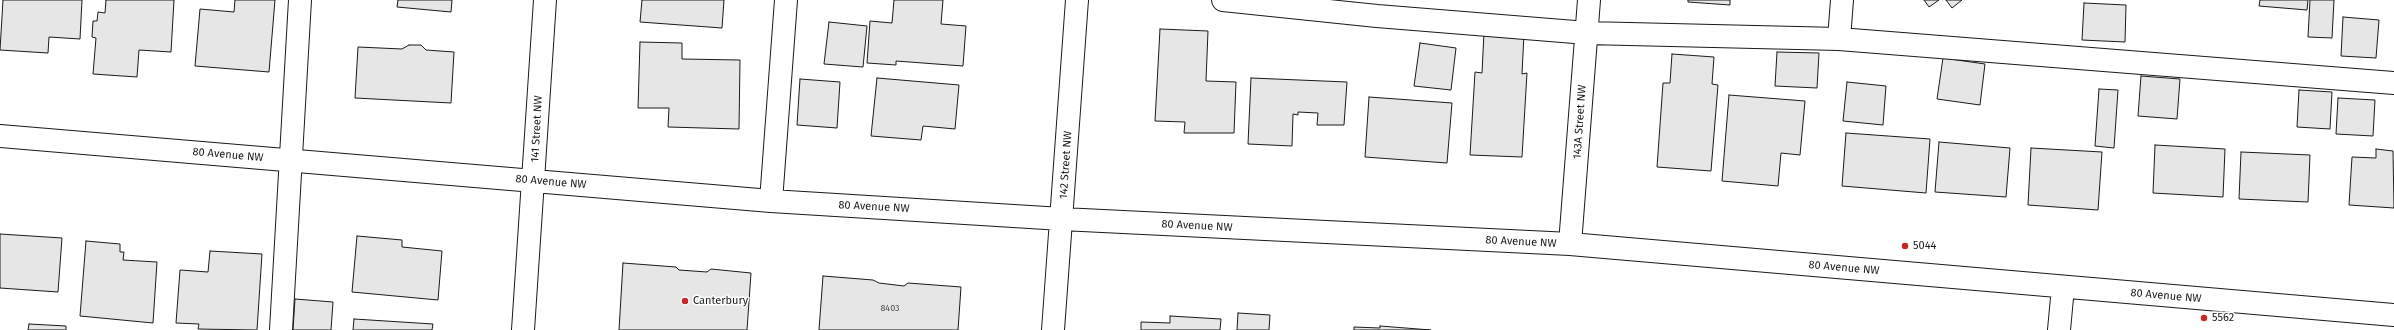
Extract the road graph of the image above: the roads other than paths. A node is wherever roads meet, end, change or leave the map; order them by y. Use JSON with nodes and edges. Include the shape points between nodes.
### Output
{"nodes":[{"id":1,"x":300,"y":0,"type":"edge"},
{"id":2,"x":545,"y":0,"type":"edge"},
{"id":3,"x":786,"y":0,"type":"edge"},
{"id":4,"x":1077,"y":0,"type":"edge"},
{"id":5,"x":1223,"y":0,"type":"edge"},
{"id":6,"x":1589,"y":0,"type":"edge"},
{"id":7,"x":1842,"y":0,"type":"edge"},
{"id":8,"x":1377,"y":8,"type":"edge"},
{"id":9,"x":1587,"y":33,"type":"junction"},
{"id":10,"x":1839,"y":39,"type":"junction"},
{"id":11,"x":2394,"y":83,"type":"edge"},
{"id":12,"x":0,"y":136,"type":"edge"},
{"id":13,"x":291,"y":160,"type":"junction"},
{"id":14,"x":534,"y":181,"type":"junction"},
{"id":15,"x":771,"y":201,"type":"junction"},
{"id":16,"x":1062,"y":219,"type":"junction"},
{"id":17,"x":1570,"y":244,"type":"junction"},
{"id":18,"x":2062,"y":287,"type":"junction"},
{"id":19,"x":2394,"y":315,"type":"edge"},
{"id":20,"x":281,"y":330,"type":"edge"},
{"id":21,"x":522,"y":330,"type":"edge"},
{"id":22,"x":1053,"y":330,"type":"edge"},
{"id":23,"x":2059,"y":330,"type":"edge"}],
"edges":[{"from":1,"to":13,"type":"street"},
{"from":2,"to":14,"type":"street","name":"141 Street NW"},
{"from":3,"to":15,"type":"street"},
{"from":4,"to":16,"type":"street","name":"142 Street NW"},
{"from":5,"to":8,"type":"street"},
{"from":6,"to":9,"type":"street","name":"143A Street NW"},
{"from":7,"to":10,"type":"street"},
{"from":8,"to":9,"type":"street"},
{"from":9,"to":10,"type":"street"},
{"from":9,"to":17,"type":"street","name":"143A Street NW"},
{"from":10,"to":11,"type":"street"},
{"from":12,"to":13,"type":"street","name":"80 Avenue NW"},
{"from":13,"to":14,"type":"street","name":"80 Avenue NW"},
{"from":13,"to":20,"type":"street"},
{"from":14,"to":15,"type":"street","name":"80 Avenue NW"},
{"from":14,"to":21,"type":"street","name":"141 Street NW"},
{"from":15,"to":16,"type":"street","name":"80 Avenue NW"},
{"from":16,"to":17,"type":"street","name":"80 Avenue NW"},
{"from":16,"to":22,"type":"street","name":"142 Street NW"},
{"from":17,"to":18,"type":"street","name":"80 Avenue NW"},
{"from":18,"to":19,"type":"street","name":"80 Avenue NW"},
{"from":18,"to":23,"type":"street"}]}
